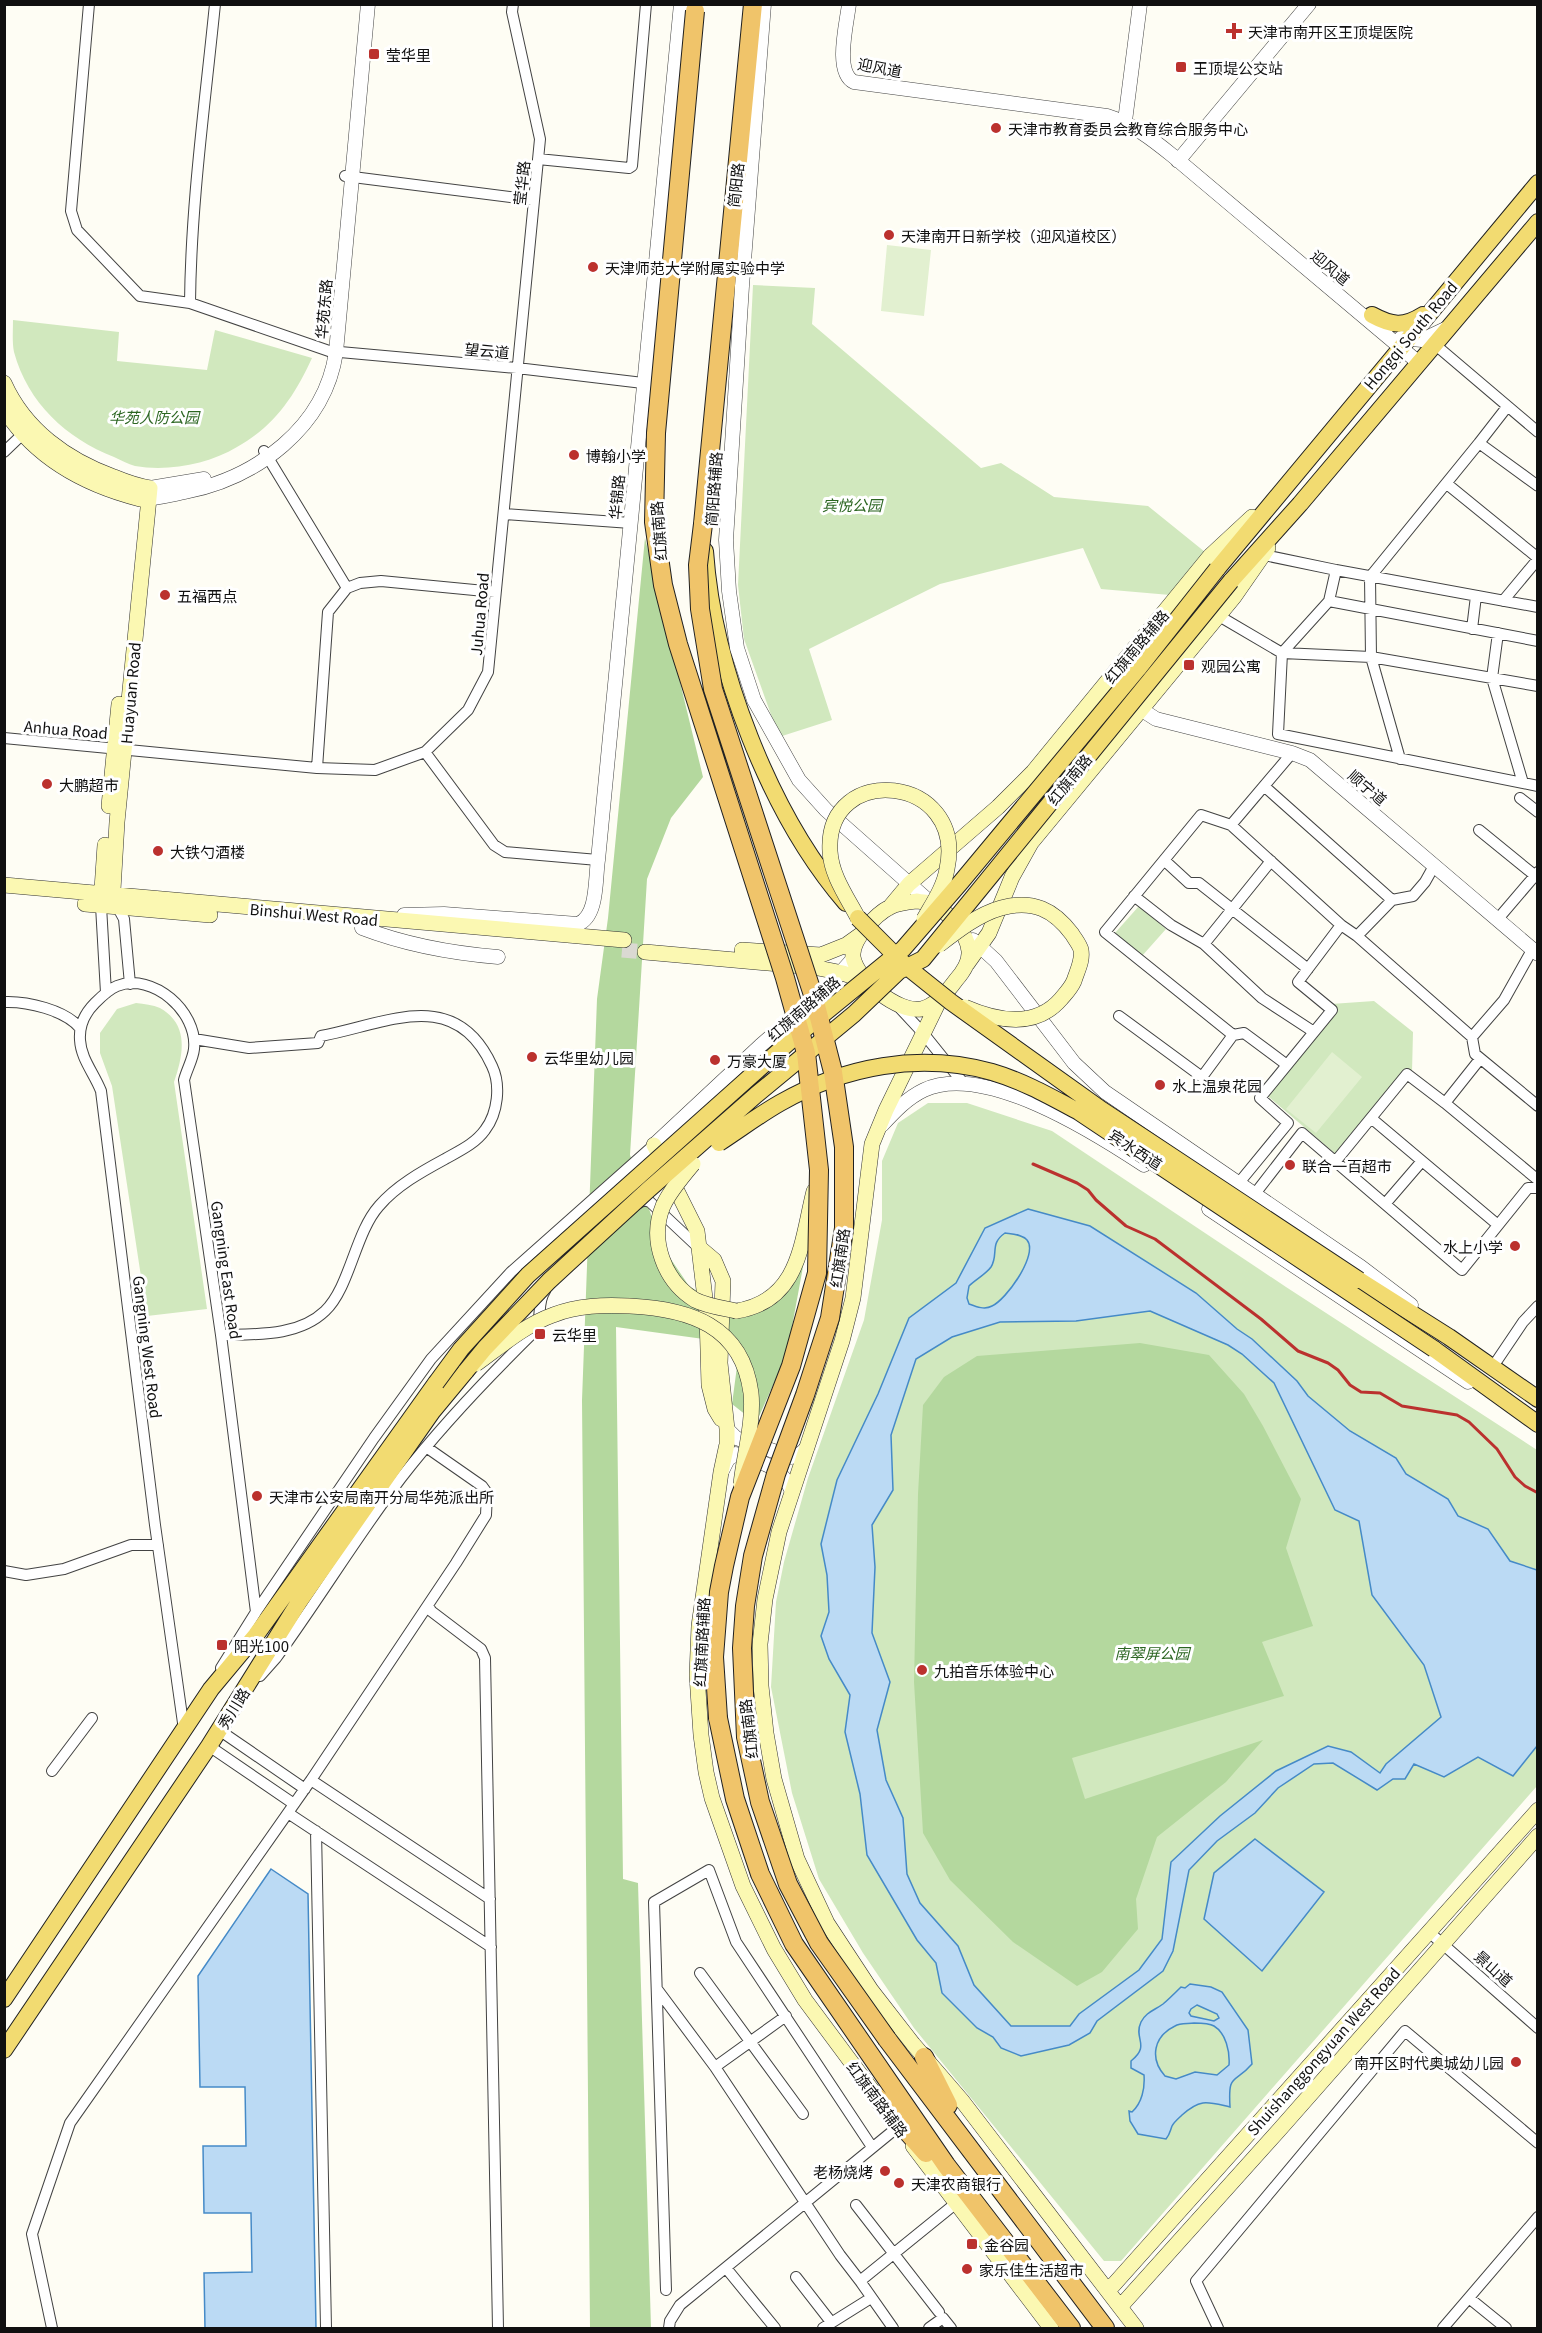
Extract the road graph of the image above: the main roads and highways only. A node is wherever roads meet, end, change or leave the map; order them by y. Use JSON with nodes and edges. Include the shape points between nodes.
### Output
{"nodes":[{"id":1,"x":753,"y":4,"type":"edge"},
{"id":2,"x":690,"y":7,"type":"edge"},
{"id":3,"x":1538,"y":183,"type":"edge"},
{"id":4,"x":1538,"y":222,"type":"edge"},
{"id":5,"x":1433,"y":307,"type":"junction"},
{"id":6,"x":1370,"y":318,"type":"road end"},
{"id":7,"x":1412,"y":339,"type":"junction"},
{"id":8,"x":4,"y":383,"type":"edge"},
{"id":9,"x":4,"y":409,"type":"edge"},
{"id":10,"x":27,"y":430,"type":"junction"},
{"id":11,"x":1283,"y":489,"type":"junction"},
{"id":12,"x":1300,"y":504,"type":"junction"},
{"id":13,"x":703,"y":524,"type":"junction"},
{"id":14,"x":108,"y":877,"type":"junction"},
{"id":15,"x":4,"y":885,"type":"edge"},
{"id":16,"x":4,"y":895,"type":"edge"},
{"id":17,"x":116,"y":901,"type":"junction"},
{"id":18,"x":889,"y":908,"type":"junction"},
{"id":19,"x":860,"y":926,"type":"junction"},
{"id":20,"x":897,"y":954,"type":"junction"},
{"id":21,"x":923,"y":959,"type":"junction"},
{"id":22,"x":967,"y":964,"type":"junction"},
{"id":23,"x":796,"y":966,"type":"junction"},
{"id":24,"x":866,"y":982,"type":"junction"},
{"id":25,"x":946,"y":1000,"type":"junction"},
{"id":26,"x":807,"y":1005,"type":"road end"},
{"id":27,"x":854,"y":1014,"type":"junction"},
{"id":28,"x":719,"y":1143,"type":"junction"},
{"id":29,"x":654,"y":1145,"type":"road end"},
{"id":30,"x":693,"y":1164,"type":"junction"},
{"id":31,"x":819,"y":1170,"type":"junction"},
{"id":32,"x":589,"y":1245,"type":"junction"},
{"id":33,"x":466,"y":1371,"type":"junction"},
{"id":34,"x":436,"y":1383,"type":"joint"},
{"id":35,"x":1538,"y":1399,"type":"edge"},
{"id":36,"x":1538,"y":1424,"type":"edge"},
{"id":37,"x":740,"y":1497,"type":"junction"},
{"id":38,"x":1538,"y":1810,"type":"edge"},
{"id":39,"x":1538,"y":1836,"type":"edge"},
{"id":40,"x":4,"y":1999,"type":"edge"},
{"id":41,"x":4,"y":2050,"type":"edge"},
{"id":42,"x":924,"y":2057,"type":"junction"},
{"id":43,"x":876,"y":2096,"type":"junction"},
{"id":44,"x":972,"y":2151,"type":"junction"},
{"id":45,"x":946,"y":2165,"type":"junction"},
{"id":46,"x":1108,"y":2291,"type":"junction"},
{"id":47,"x":1120,"y":2307,"type":"junction"},
{"id":48,"x":1051,"y":2328,"type":"edge"},
{"id":49,"x":1071,"y":2328,"type":"edge"},
{"id":50,"x":1105,"y":2328,"type":"edge"},
{"id":51,"x":1136,"y":2328,"type":"edge"}],
"edges":[{"from":1,"to":13,"type":"highway","name":"简阳路"},
{"from":2,"to":31,"type":"highway","name":"红旗南路","bridge":true,"via":[[656,433],[654,522],[663,585],[678,644],[806,1053]]},
{"from":3,"to":5,"type":"main road","name":"Hongqi South Road"},
{"from":4,"to":7,"type":"main road","name":"Hongqi South Road","via":[[1452,324]]},
{"from":5,"to":6,"type":"main road","via":[[1401,325]]},
{"from":5,"to":7,"type":"main road","name":"Hongqi South Road"},
{"from":7,"to":11,"type":"main road","name":"Hongqi South Road"},
{"from":7,"to":12,"type":"main road","name":"Hongqi South Road","via":[[1422,361]]},
{"from":8,"to":10,"type":"main road"},
{"from":9,"to":10,"type":"main road"},
{"from":10,"to":14,"type":"main road","name":"Huayuan Road","via":[[78,462],[146,495]]},
{"from":11,"to":18,"type":"main road","name":"红旗南路辅路","via":[[1210,556],[1033,771],[998,807],[909,884]]},
{"from":11,"to":20,"type":"main road","name":"红旗南路","bridge":true,"via":[[969,873]]},
{"from":12,"to":21,"type":"main road","name":"红旗南路","bridge":true,"via":[[1232,581]]},
{"from":12,"to":22,"type":"main road","via":[[1219,616],[1031,843],[989,933]]},
{"from":13,"to":19,"type":"main road","name":"宾水西道","bridge":true,"via":[[710,596],[726,664],[761,763],[793,829]]},
{"from":13,"to":44,"type":"highway","name":"红旗南路","bridge":true,"via":[[698,565],[700,609],[713,689],[814,998],[833,1072],[844,1147],[844,1228],[830,1318],[776,1474],[748,1586],[742,1648],[746,1737],[760,1802],[788,1884],[819,1942]]},
{"from":14,"to":17,"type":"main road","name":"Huayuan Road"},
{"from":14,"to":17,"type":"main road","via":[[122,891]]},
{"from":15,"to":17,"type":"main road","name":"Binshui West Road"},
{"from":16,"to":17,"type":"main road","name":"Binshui West Road"},
{"from":17,"to":17,"type":"main road","name":"Binshui West Road","via":[[380,920],[623,945],[362,928]]},
{"from":18,"to":19,"type":"main road","name":"红旗南路辅路","via":[[871,923]]},
{"from":18,"to":22,"type":"main road","via":[[907,902],[931,903],[961,929],[969,951]]},
{"from":19,"to":20,"type":"main road","bridge":true,"via":[[832,864],[830,839],[840,812],[858,796],[877,790],[922,798],[938,814],[947,832],[947,870],[924,920]]},
{"from":19,"to":23,"type":"main road","via":[[834,951],[812,956],[645,947]]},
{"from":19,"to":24,"type":"main road","via":[[853,958]]},
{"from":19,"to":25,"type":"main road","name":"宾水西道","bridge":true},
{"from":20,"to":34,"type":"main road","name":"红旗南路","bridge":true,"via":[[789,1042],[528,1275],[461,1349]]},
{"from":21,"to":25,"type":"main road","bridge":true,"via":[[979,918],[1000,908],[1020,905],[1041,908],[1059,918],[1081,949],[1081,963],[1071,987],[1052,1010],[1029,1019],[1004,1020],[982,1015]]},
{"from":21,"to":27,"type":"main road","name":"红旗南路","bridge":true,"via":[[899,971]]},
{"from":22,"to":25,"type":"main road"},
{"from":23,"to":24,"type":"main road","via":[[843,973]]},
{"from":23,"to":26,"type":"main road","via":[[814,973],[818,981]]},
{"from":24,"to":25,"type":"main road","via":[[905,1008],[921,1009]]},
{"from":25,"to":35,"type":"main road","name":"宾水西道","bridge":true,"via":[[1111,1116]]},
{"from":25,"to":42,"type":"main road","via":[[923,1033],[872,1144],[853,1298],[771,1566],[760,1644],[760,1686],[774,1779],[797,1860],[827,1923],[871,1990]]},
{"from":27,"to":28,"type":"main road","bridge":true,"via":[[816,1058]]},
{"from":27,"to":32,"type":"main road","name":"红旗南路","bridge":true,"via":[[748,1102]]},
{"from":28,"to":30,"type":"main road"},
{"from":28,"to":36,"type":"main road","name":"宾水西道","bridge":true,"via":[[795,1095],[870,1068],[926,1063],[993,1072],[1079,1112],[1466,1370]]},
{"from":29,"to":43,"type":"main road","name":"红旗南路辅路","via":[[697,1231],[707,1315],[709,1385],[715,1409],[727,1429],[697,1657],[701,1735],[712,1798],[747,1894],[774,1949],[805,2000]]},
{"from":30,"to":31,"type":"main road","bridge":true,"via":[[663,1206],[657,1234],[660,1253],[686,1294],[703,1303],[736,1311],[768,1300],[789,1280],[801,1248]]},
{"from":30,"to":32,"type":"main road","bridge":true,"via":[[624,1222]]},
{"from":31,"to":37,"type":"highway","name":"红旗南路","bridge":true,"via":[[817,1273],[791,1366]]},
{"from":32,"to":33,"type":"main road","name":"红旗南路","bridge":true,"via":[[549,1281]]},
{"from":33,"to":37,"type":"main road","bridge":true,"via":[[536,1322],[576,1308],[651,1307],[697,1317],[726,1338],[748,1380],[750,1408]]},
{"from":33,"to":41,"type":"main road","name":"秀川路","via":[[432,1413],[277,1635],[209,1746]]},
{"from":34,"to":40,"type":"main road","name":"秀川路","via":[[256,1635],[211,1689]]},
{"from":37,"to":45,"type":"highway","name":"红旗南路","bridge":true,"via":[[719,1592],[714,1657],[718,1718],[735,1799],[756,1863],[794,1944]]},
{"from":38,"to":46,"type":"main road","name":"Shuishanggongyuan West Road"},
{"from":39,"to":47,"type":"main road","name":"Shuishanggongyuan West Road"},
{"from":42,"to":44,"type":"highway"},
{"from":42,"to":46,"type":"main road"},
{"from":43,"to":45,"type":"highway","via":[[931,2158]]},
{"from":43,"to":48,"type":"main road","name":"红旗南路辅路"},
{"from":44,"to":50,"type":"highway","name":"红旗南路"},
{"from":45,"to":49,"type":"highway","name":"红旗南路"},
{"from":46,"to":47,"type":"main road"},
{"from":47,"to":51,"type":"main road"}]}
